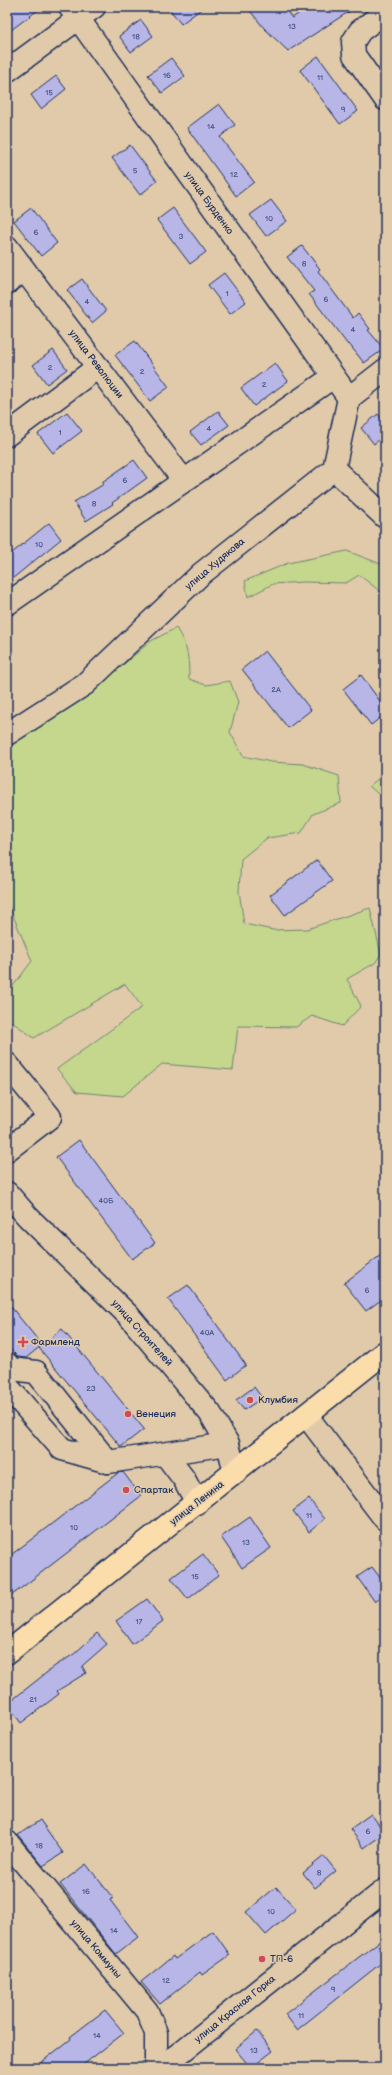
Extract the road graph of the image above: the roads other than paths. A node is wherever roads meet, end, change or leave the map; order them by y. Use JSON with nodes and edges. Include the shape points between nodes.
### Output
{"nodes":[{"id":1,"x":80,"y":11,"type":"edge"},
{"id":2,"x":385,"y":12,"type":"edge"},
{"id":3,"x":7,"y":71,"type":"edge"},
{"id":4,"x":385,"y":98,"type":"edge"},
{"id":5,"x":7,"y":247,"type":"edge"},
{"id":6,"x":16,"y":276,"type":"edge"},
{"id":7,"x":98,"y":367,"type":"junction"},
{"id":8,"x":385,"y":370,"type":"edge"},
{"id":9,"x":334,"y":377,"type":"junction"},
{"id":10,"x":349,"y":398,"type":"junction"},
{"id":11,"x":7,"y":435,"type":"edge"},
{"id":12,"x":334,"y":469,"type":"junction"},
{"id":13,"x":184,"y":480,"type":"junction"},
{"id":14,"x":381,"y":509,"type":"edge"},
{"id":15,"x":7,"y":604,"type":"edge"},
{"id":16,"x":7,"y":734,"type":"edge"},
{"id":17,"x":7,"y":1064,"type":"edge"},
{"id":18,"x":7,"y":1150,"type":"edge"},
{"id":19,"x":7,"y":1193,"type":"edge"},
{"id":20,"x":385,"y":1352,"type":"edge"},
{"id":21,"x":8,"y":1373,"type":"edge"},
{"id":22,"x":306,"y":1415,"type":"junction"},
{"id":23,"x":228,"y":1444,"type":"junction"},
{"id":24,"x":165,"y":1454,"type":"junction"},
{"id":25,"x":108,"y":1462,"type":"junction"},
{"id":26,"x":235,"y":1473,"type":"junction"},
{"id":27,"x":197,"y":1503,"type":"junction"},
{"id":28,"x":385,"y":1519,"type":"edge"},
{"id":29,"x":7,"y":1653,"type":"edge"},
{"id":30,"x":7,"y":1842,"type":"edge"},
{"id":31,"x":385,"y":1890,"type":"edge"},
{"id":32,"x":156,"y":2068,"type":"edge"},
{"id":33,"x":161,"y":2068,"type":"edge"}],
"edges":[{"from":1,"to":3,"type":"street"},
{"from":1,"to":9,"type":"street","name":"улица Бурденко"},
{"from":2,"to":4,"type":"street","via":[[360,31],[353,42],[354,55]]},
{"from":5,"to":6,"type":"street","name":"улица Революции"},
{"from":6,"to":7,"type":"street","name":"улица Революции"},
{"from":7,"to":11,"type":"street"},
{"from":7,"to":13,"type":"street","name":"улица Революции"},
{"from":8,"to":10,"type":"street"},
{"from":9,"to":10,"type":"street","name":"улица Бурденко"},
{"from":9,"to":13,"type":"street"},
{"from":10,"to":12,"type":"street"},
{"from":12,"to":14,"type":"street"},
{"from":12,"to":16,"type":"street","name":"улица Худякова","via":[[201,574],[85,684]]},
{"from":13,"to":15,"type":"street"},
{"from":17,"to":18,"type":"street","via":[[50,1117]]},
{"from":19,"to":23,"type":"street","name":"улица Строителей","via":[[129,1316],[210,1413]]},
{"from":20,"to":22,"type":"main road","name":"улица Ленина"},
{"from":21,"to":25,"type":"street","via":[[62,1449]]},
{"from":21,"to":25,"type":"street","via":[[36,1372]]},
{"from":22,"to":26,"type":"main road","name":"улица Ленина"},
{"from":22,"to":28,"type":"street"},
{"from":23,"to":24,"type":"street"},
{"from":23,"to":26,"type":"street","name":"улица Строителей"},
{"from":24,"to":25,"type":"street"},
{"from":24,"to":27,"type":"street","via":[[184,1479]]},
{"from":26,"to":27,"type":"main road","name":"улица Ленина"},
{"from":27,"to":29,"type":"main road","name":"улица Ленина"},
{"from":30,"to":32,"type":"street","name":"улица Коммуны","via":[[148,2011],[156,2033]]},
{"from":31,"to":33,"type":"street","name":"улица Красная Горка"}]}
